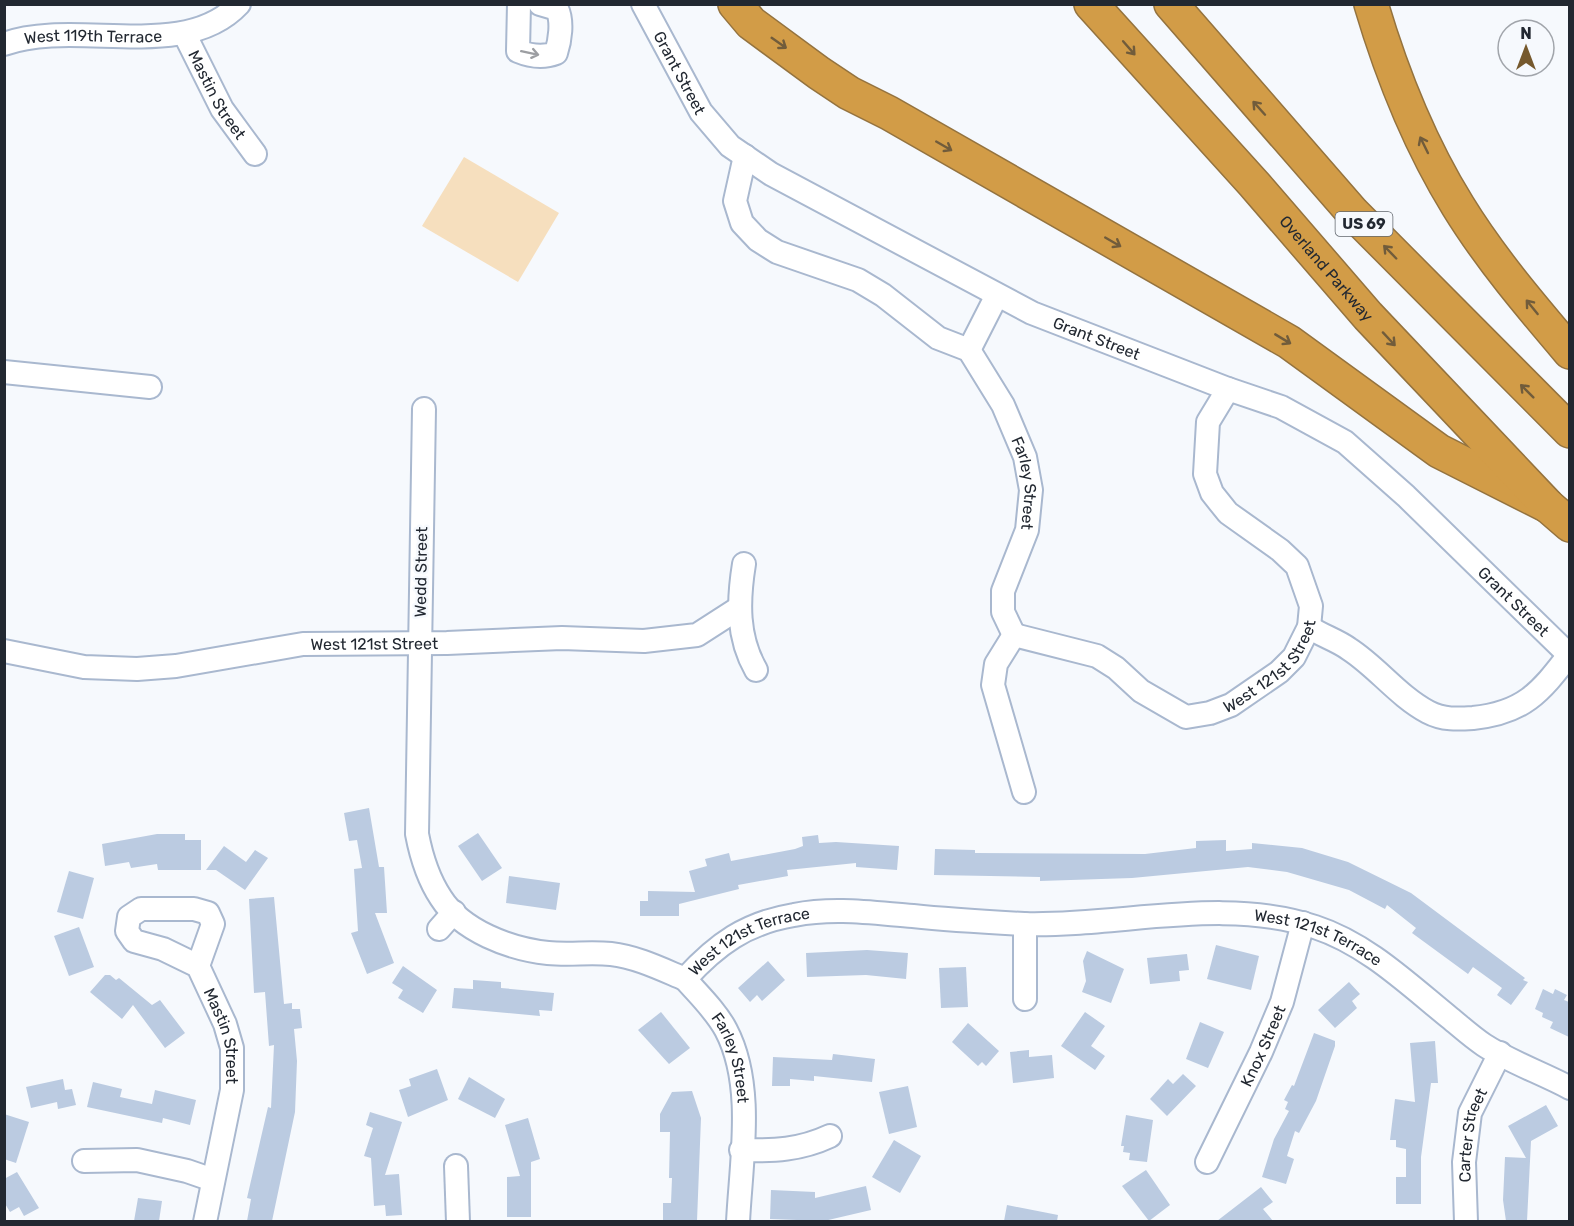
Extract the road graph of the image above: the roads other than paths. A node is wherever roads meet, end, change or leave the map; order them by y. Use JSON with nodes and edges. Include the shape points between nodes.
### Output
{"nodes":[{"id":1,"x":239,"y":4,"type":"edge"},
{"id":2,"x":519,"y":4,"type":"edge"},
{"id":3,"x":540,"y":4,"type":"edge"},
{"id":4,"x":644,"y":4,"type":"edge"},
{"id":5,"x":735,"y":4,"type":"edge"},
{"id":6,"x":1091,"y":4,"type":"edge"},
{"id":7,"x":1171,"y":4,"type":"edge"},
{"id":8,"x":1371,"y":4,"type":"edge"},
{"id":9,"x":184,"y":33,"type":"junction"},
{"id":10,"x":4,"y":44,"type":"edge"},
{"id":11,"x":255,"y":154,"type":"dead end"},
{"id":12,"x":745,"y":156,"type":"junction"},
{"id":13,"x":997,"y":295,"type":"junction"},
{"id":14,"x":969,"y":351,"type":"junction"},
{"id":15,"x":1569,"y":352,"type":"edge"},
{"id":16,"x":4,"y":372,"type":"edge"},
{"id":17,"x":150,"y":387,"type":"dead end"},
{"id":18,"x":1228,"y":389,"type":"junction"},
{"id":19,"x":424,"y":409,"type":"dead end"},
{"id":20,"x":1569,"y":431,"type":"edge"},
{"id":21,"x":1559,"y":515,"type":"edge"},
{"id":22,"x":744,"y":564,"type":"dead end"},
{"id":23,"x":739,"y":608,"type":"junction"},
{"id":24,"x":1309,"y":627,"type":"junction"},
{"id":25,"x":1014,"y":635,"type":"junction"},
{"id":26,"x":419,"y":643,"type":"junction"},
{"id":27,"x":4,"y":651,"type":"edge"},
{"id":28,"x":1569,"y":656,"type":"edge"},
{"id":29,"x":756,"y":670,"type":"dead end"},
{"id":30,"x":1024,"y":792,"type":"dead end"},
{"id":31,"x":416,"y":808,"type":"joint"},
{"id":32,"x":454,"y":912,"type":"junction"},
{"id":33,"x":1303,"y":923,"type":"junction"},
{"id":34,"x":1025,"y":924,"type":"junction"},
{"id":35,"x":439,"y":929,"type":"dead end"},
{"id":36,"x":198,"y":966,"type":"dead end"},
{"id":37,"x":685,"y":979,"type":"junction"},
{"id":38,"x":1025,"y":999,"type":"dead end"},
{"id":39,"x":1500,"y":1053,"type":"junction"},
{"id":40,"x":1569,"y":1088,"type":"edge"},
{"id":41,"x":830,"y":1136,"type":"dead end"},
{"id":42,"x":741,"y":1150,"type":"junction"},
{"id":43,"x":84,"y":1161,"type":"dead end"},
{"id":44,"x":1207,"y":1162,"type":"dead end"},
{"id":45,"x":456,"y":1166,"type":"dead end"},
{"id":46,"x":213,"y":1180,"type":"junction"},
{"id":47,"x":205,"y":1221,"type":"edge"},
{"id":48,"x":458,"y":1221,"type":"edge"},
{"id":49,"x":738,"y":1221,"type":"edge"},
{"id":50,"x":1466,"y":1221,"type":"edge"}],
"edges":[{"from":1,"to":9,"type":"street","via":[[215,22]]},
{"from":2,"to":3,"type":"street","one_way":true,"via":[[518,51],[547,56],[556,53],[559,45],[560,15],[557,9]]},
{"from":4,"to":12,"type":"street","name":"Grant Street","via":[[701,112],[719,135]]},
{"from":5,"to":21,"type":"highway","one_way":true,"via":[[751,23],[849,93],[1289,342],[1439,451]]},
{"from":6,"to":21,"type":"highway","name":"Overland Parkway","one_way":true,"via":[[1368,316]]},
{"from":20,"to":7,"type":"highway","number":"US 69","one_way":true,"via":[[1353,213]]},
{"from":15,"to":8,"type":"highway","one_way":true,"via":[[1498,264],[1458,206],[1400,92]]},
{"from":9,"to":10,"type":"street","name":"West 119th Terrace","via":[[43,35]]},
{"from":9,"to":11,"type":"street","name":"Mastin Street","via":[[222,109]]},
{"from":12,"to":13,"type":"street","name":"Grant Street","via":[[771,174]]},
{"from":12,"to":14,"type":"street","via":[[735,201],[742,223],[758,240],[777,252],[858,280],[938,338]]},
{"from":13,"to":14,"type":"street"},
{"from":13,"to":18,"type":"street","name":"Grant Street","via":[[1032,313]]},
{"from":14,"to":25,"type":"street","name":"Farley Street","via":[[1003,405],[1029,475],[1027,530],[1004,591],[1003,612]]},
{"from":16,"to":17,"type":"street"},
{"from":18,"to":24,"type":"street","via":[[1208,422],[1205,474],[1212,493],[1228,513],[1297,566],[1311,606]]},
{"from":18,"to":28,"type":"street","name":"Grant Street","via":[[1281,406],[1345,442]]},
{"from":19,"to":26,"type":"street","name":"Wedd Street"},
{"from":22,"to":23,"type":"street"},
{"from":23,"to":26,"type":"street","name":"West 121st Street","via":[[697,635],[668,639]]},
{"from":23,"to":29,"type":"street","via":[[748,656]]},
{"from":24,"to":25,"type":"street","name":"West 121st Street","via":[[1294,657],[1279,672],[1231,705],[1186,717],[1141,691],[1097,656]]},
{"from":24,"to":28,"type":"street","name":"West 121st Street","via":[[1348,648],[1429,713],[1452,719],[1509,712],[1549,681]]},
{"from":25,"to":30,"type":"street","via":[[996,664],[993,685]]},
{"from":26,"to":27,"type":"street","name":"West 121st Street","via":[[303,644],[137,669],[84,667]]},
{"from":26,"to":31,"type":"street","name":"Wedd Street"},
{"from":31,"to":32,"type":"street","name":"West 121st Terrace","via":[[417,834],[429,873],[441,898]]},
{"from":32,"to":35,"type":"street"},
{"from":32,"to":37,"type":"street","name":"West 121st Terrace","via":[[472,928],[520,948],[547,953],[612,954]]},
{"from":33,"to":34,"type":"street","name":"West 121st Terrace","via":[[1248,914]]},
{"from":33,"to":39,"type":"street","name":"West 121st Terrace","via":[[1360,948],[1484,1045]]},
{"from":33,"to":44,"type":"street","name":"Knox Street","via":[[1274,1022]]},
{"from":34,"to":37,"type":"street","name":"West 121st Terrace","via":[[863,911],[792,915],[730,938],[712,950]]},
{"from":34,"to":38,"type":"street"},
{"from":36,"to":46,"type":"street","name":"Mastin Street","via":[[232,1048],[232,1090]]},
{"from":37,"to":42,"type":"street","name":"Farley Street","via":[[718,1019],[735,1050],[743,1090]]},
{"from":39,"to":40,"type":"street","name":"West 121st Terrace"},
{"from":39,"to":50,"type":"street","name":"Carter Street","via":[[1470,1113],[1464,1162]]},
{"from":41,"to":42,"type":"street","via":[[791,1149]]},
{"from":42,"to":49,"type":"street","name":"Farley Street"},
{"from":43,"to":46,"type":"street","via":[[137,1160]]},
{"from":45,"to":48,"type":"street"},
{"from":46,"to":47,"type":"street","name":"Mastin Street"}]}
